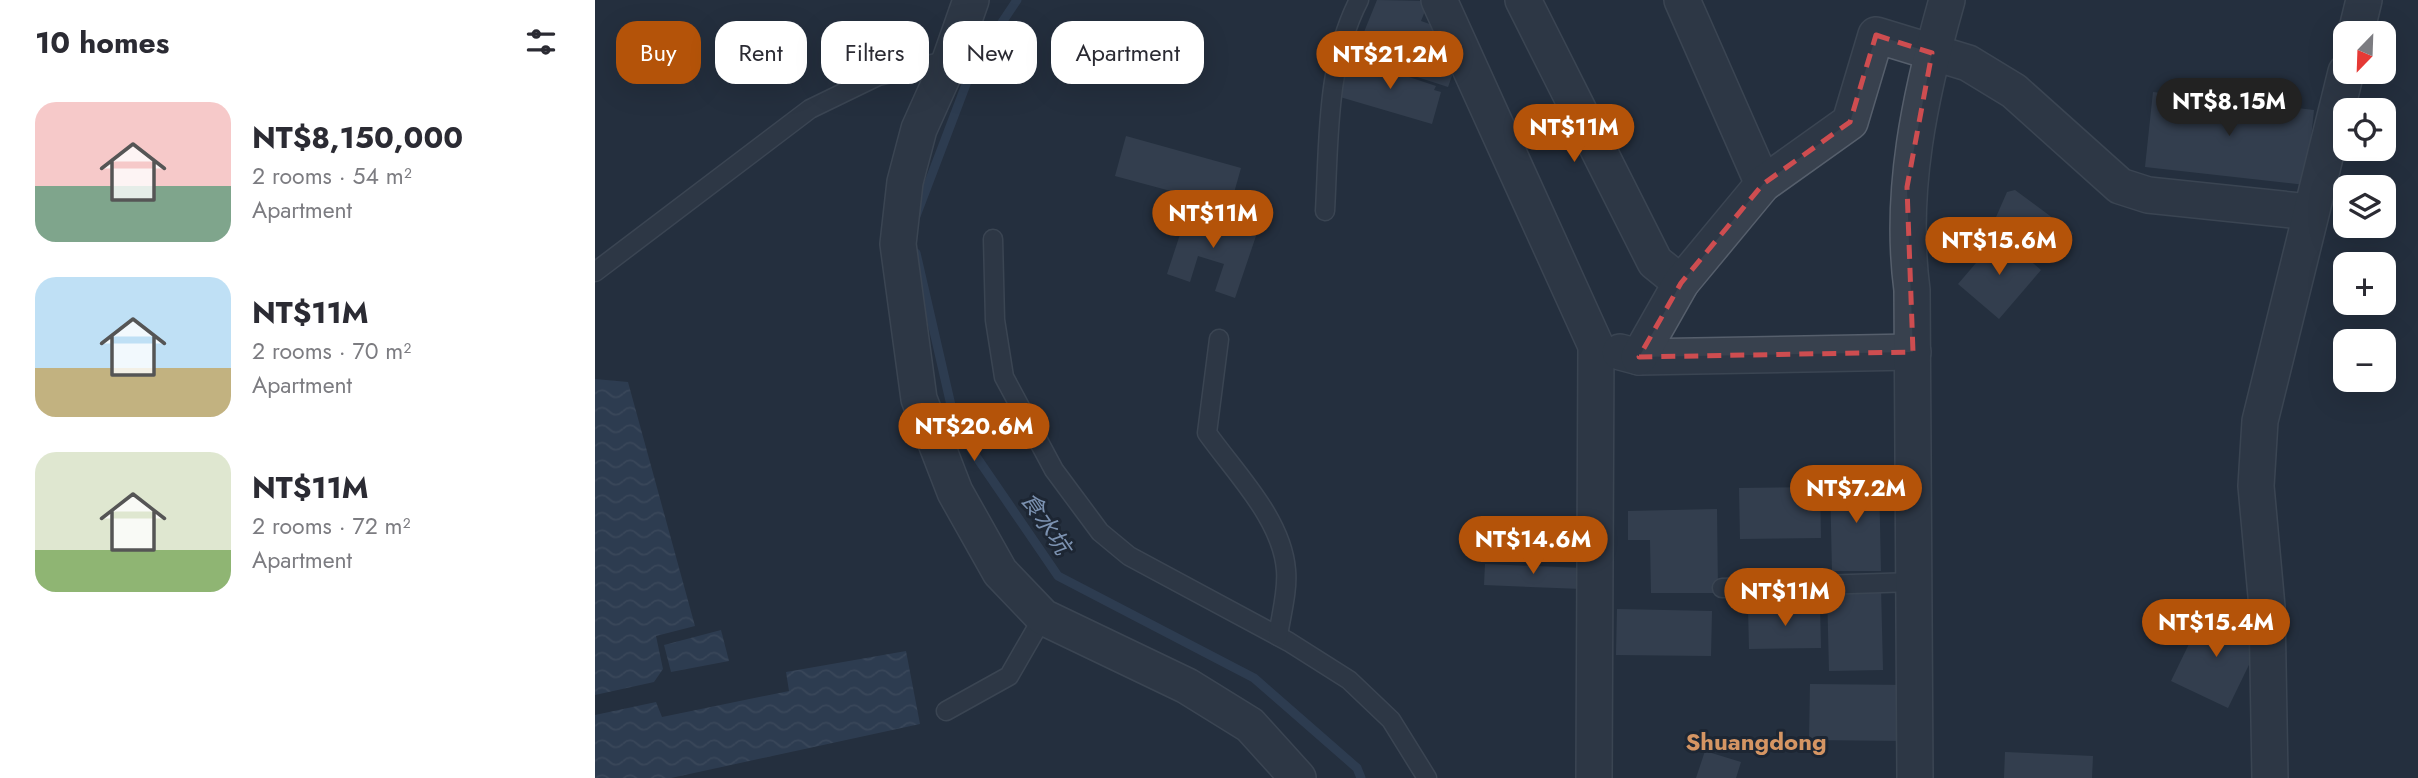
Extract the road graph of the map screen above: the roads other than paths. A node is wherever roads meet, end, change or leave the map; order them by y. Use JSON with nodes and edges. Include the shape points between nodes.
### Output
{"nodes":[{"id":1,"x":971,"y":0,"type":"edge"},
{"id":2,"x":1359,"y":0,"type":"edge"},
{"id":3,"x":1439,"y":0,"type":"edge"},
{"id":4,"x":1523,"y":0,"type":"edge"},
{"id":5,"x":1682,"y":0,"type":"edge"},
{"id":6,"x":1947,"y":0,"type":"edge"},
{"id":7,"x":2364,"y":0,"type":"edge"},
{"id":8,"x":964,"y":21,"type":"edge"},
{"id":9,"x":2359,"y":21,"type":"edge"},
{"id":10,"x":1932,"y":53,"type":"junction"},
{"id":11,"x":943,"y":62,"type":"edge"},
{"id":12,"x":943,"y":76,"type":"edge"},
{"id":13,"x":2343,"y":84,"type":"edge"},
{"id":14,"x":1763,"y":184,"type":"junction"},
{"id":15,"x":1325,"y":211,"type":"dead end"},
{"id":16,"x":2310,"y":212,"type":"junction"},
{"id":17,"x":993,"y":239,"type":"dead end"},
{"id":18,"x":595,"y":272,"type":"edge"},
{"id":19,"x":1681,"y":283,"type":"junction"},
{"id":20,"x":1219,"y":339,"type":"dead end"},
{"id":21,"x":1596,"y":346,"type":"junction"},
{"id":22,"x":1913,"y":352,"type":"junction"},
{"id":23,"x":1639,"y":357,"type":"junction"},
{"id":24,"x":1915,"y":582,"type":"junction"},
{"id":25,"x":1722,"y":588,"type":"dead end"},
{"id":26,"x":1043,"y":617,"type":"junction"},
{"id":27,"x":1278,"y":636,"type":"junction"},
{"id":28,"x":946,"y":711,"type":"dead end"},
{"id":29,"x":1298,"y":778,"type":"edge"},
{"id":30,"x":1427,"y":778,"type":"edge"},
{"id":31,"x":1594,"y":778,"type":"edge"},
{"id":32,"x":1915,"y":778,"type":"edge"},
{"id":33,"x":2270,"y":778,"type":"edge"}],
"edges":[{"from":1,"to":8,"type":"street"},
{"from":2,"to":15,"type":"lane","via":[[1344,30],[1332,99]]},
{"from":3,"to":21,"type":"street"},
{"from":4,"to":19,"type":"street","via":[[1655,262]]},
{"from":5,"to":14,"type":"street"},
{"from":6,"to":10,"type":"street"},
{"from":7,"to":9,"type":"street"},
{"from":10,"to":14,"type":"street","via":[[1876,35],[1850,122]]},
{"from":10,"to":16,"type":"street","via":[[1968,63],[2014,91],[2120,186],[2148,195]]},
{"from":10,"to":22,"type":"street","via":[[1907,187]]},
{"from":11,"to":18,"type":"lane","via":[[878,76],[810,109]]},
{"from":12,"to":26,"type":"street","via":[[919,129],[905,182],[898,244],[919,399],[955,492],[1000,572]]},
{"from":13,"to":16,"type":"street"},
{"from":14,"to":19,"type":"street"},
{"from":16,"to":33,"type":"street","via":[[2256,455],[2267,607]]},
{"from":17,"to":27,"type":"lane","via":[[995,320],[1004,377],[1054,470],[1100,532],[1129,556]]},
{"from":19,"to":23,"type":"street"},
{"from":20,"to":27,"type":"lane","via":[[1207,433],[1267,517],[1279,542],[1287,571]]},
{"from":21,"to":23,"type":"street"},
{"from":21,"to":31,"type":"street"},
{"from":22,"to":23,"type":"street"},
{"from":22,"to":24,"type":"street"},
{"from":24,"to":25,"type":"lane"},
{"from":24,"to":32,"type":"street"},
{"from":26,"to":28,"type":"lane","via":[[1009,676]]},
{"from":26,"to":29,"type":"street","via":[[1187,685],[1250,725]]},
{"from":27,"to":30,"type":"lane","via":[[1349,680],[1391,719]]}]}
